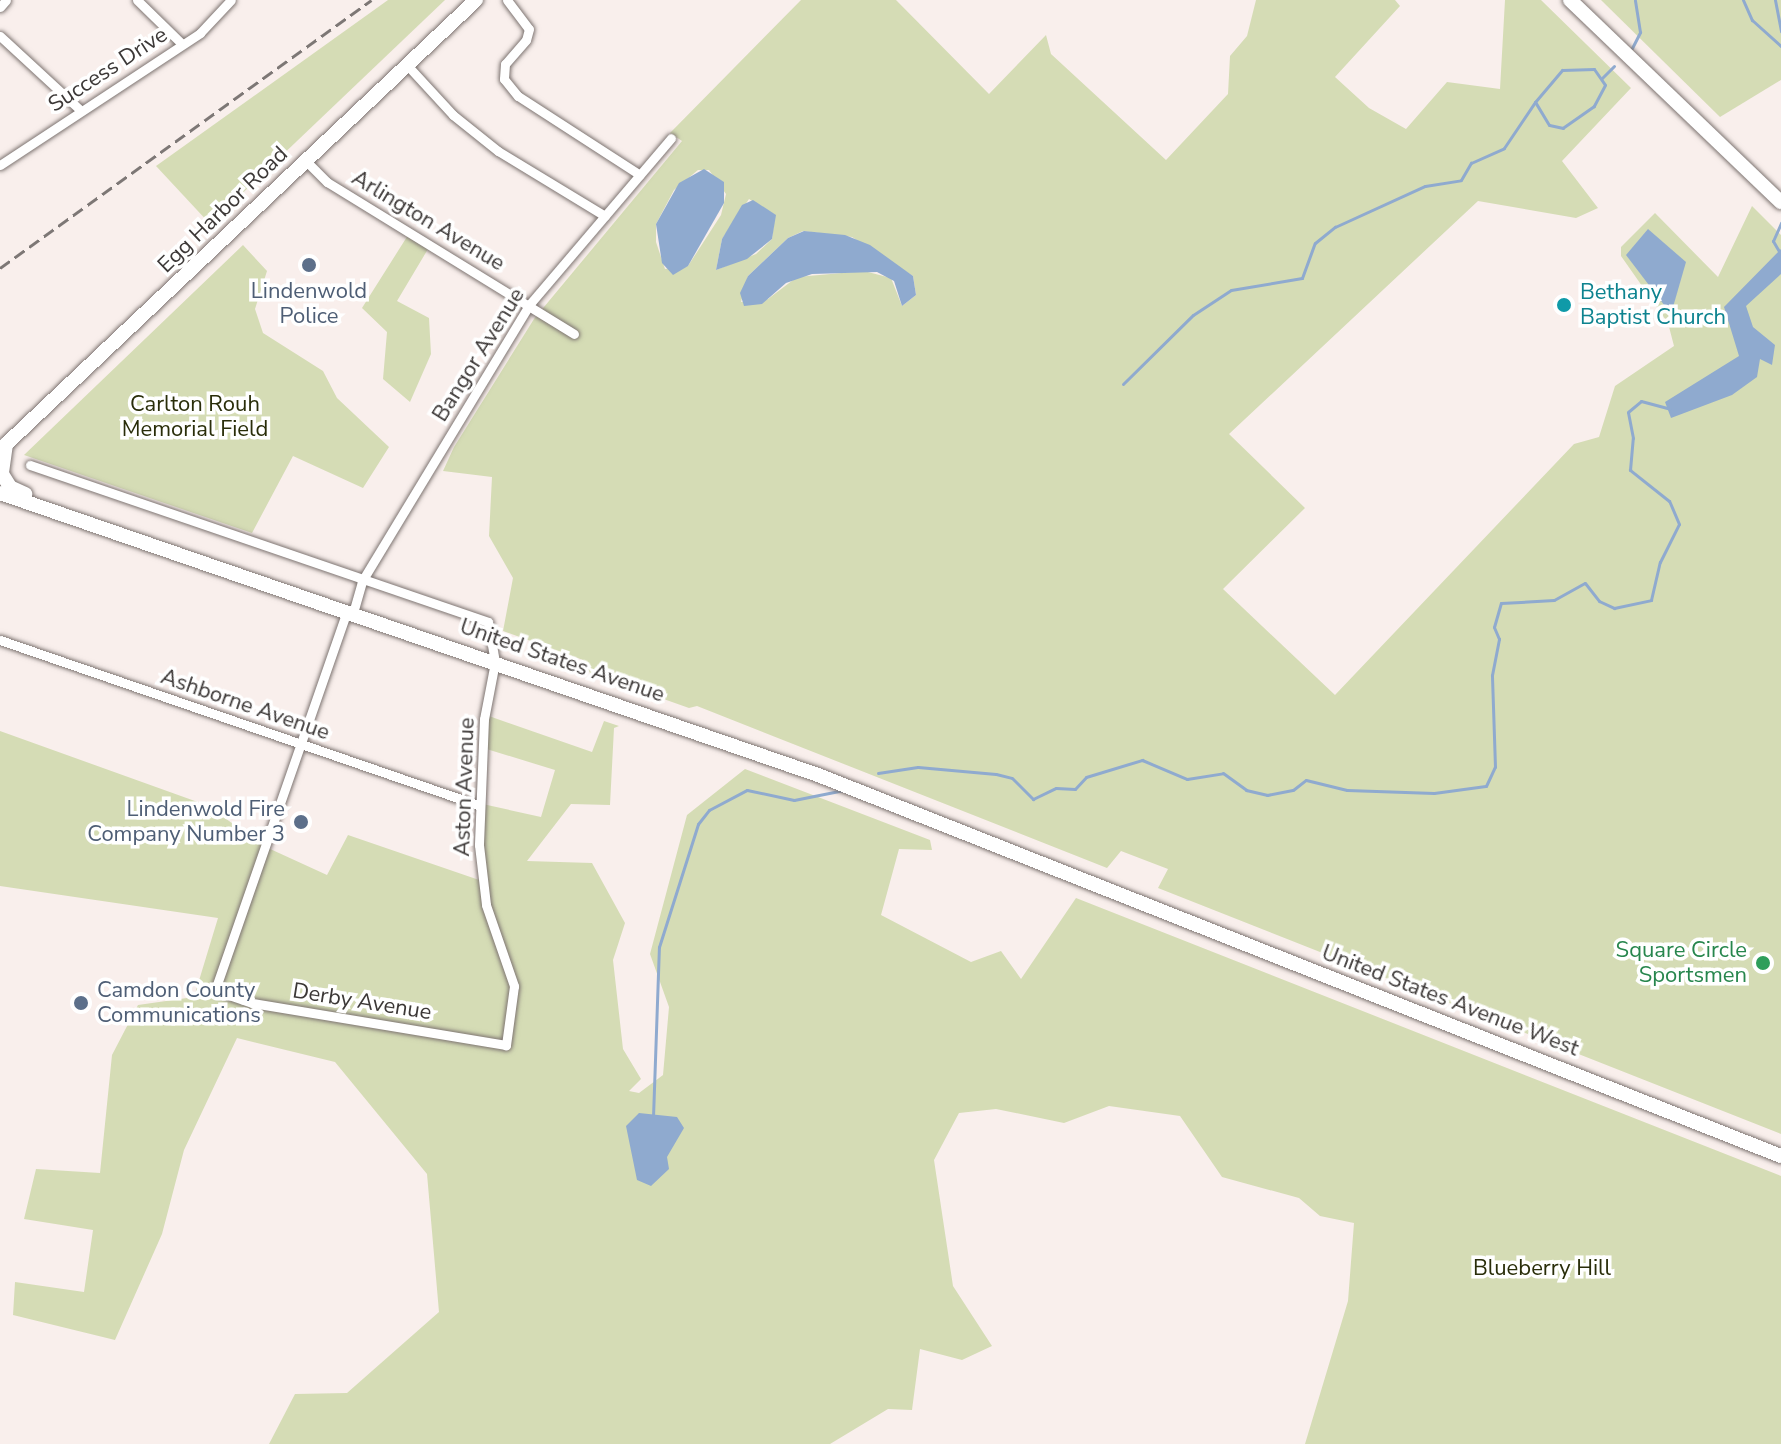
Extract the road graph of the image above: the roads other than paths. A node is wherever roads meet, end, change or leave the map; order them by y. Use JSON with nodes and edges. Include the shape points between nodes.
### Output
{"nodes":[{"id":1,"x":6,"y":0,"type":"edge"},
{"id":2,"x":137,"y":0,"type":"edge"},
{"id":3,"x":231,"y":0,"type":"edge"},
{"id":4,"x":476,"y":0,"type":"edge"},
{"id":5,"x":507,"y":0,"type":"edge"},
{"id":6,"x":1570,"y":0,"type":"edge"},
{"id":7,"x":0,"y":7,"type":"edge"},
{"id":8,"x":0,"y":36,"type":"edge"},
{"id":9,"x":182,"y":44,"type":"junction"},
{"id":10,"x":407,"y":65,"type":"junction"},
{"id":11,"x":79,"y":109,"type":"junction"},
{"id":12,"x":671,"y":138,"type":"dead end"},
{"id":13,"x":306,"y":161,"type":"junction"},
{"id":14,"x":0,"y":165,"type":"edge"},
{"id":15,"x":640,"y":175,"type":"junction"},
{"id":16,"x":1781,"y":202,"type":"edge"},
{"id":17,"x":605,"y":216,"type":"junction"},
{"id":18,"x":529,"y":305,"type":"junction"},
{"id":19,"x":574,"y":334,"type":"dead end"},
{"id":20,"x":3,"y":447,"type":"edge"},
{"id":21,"x":30,"y":465,"type":"dead end"},
{"id":22,"x":0,"y":493,"type":"edge"},
{"id":23,"x":59,"y":514,"type":"junction"},
{"id":24,"x":362,"y":581,"type":"junction"},
{"id":25,"x":350,"y":612,"type":"junction"},
{"id":26,"x":488,"y":622,"type":"joint"},
{"id":27,"x":0,"y":640,"type":"edge"},
{"id":28,"x":495,"y":662,"type":"junction"},
{"id":29,"x":303,"y":744,"type":"junction"},
{"id":30,"x":478,"y":805,"type":"junction"},
{"id":31,"x":1104,"y":888,"type":"joint"},
{"id":32,"x":215,"y":990,"type":"joint"},
{"id":33,"x":506,"y":1045,"type":"joint"},
{"id":34,"x":1781,"y":1156,"type":"edge"}],
"edges":[{"from":1,"to":7,"type":"street"},
{"from":2,"to":9,"type":"street"},
{"from":3,"to":9,"type":"street","name":"Success Drive"},
{"from":4,"to":10,"type":"street","name":"Egg Harbor Road"},
{"from":5,"to":15,"type":"street","via":[[529,29],[505,64],[504,79],[518,96]]},
{"from":6,"to":16,"type":"street"},
{"from":8,"to":11,"type":"street"},
{"from":9,"to":11,"type":"street","name":"Success Drive"},
{"from":10,"to":13,"type":"street","name":"Egg Harbor Road"},
{"from":10,"to":17,"type":"street","via":[[453,115],[498,151]]},
{"from":11,"to":14,"type":"street","name":"Success Drive"},
{"from":12,"to":15,"type":"street","name":"Bangor Avenue"},
{"from":13,"to":18,"type":"street","name":"Arlington Avenue","via":[[327,182]]},
{"from":13,"to":20,"type":"street","name":"Egg Harbor Road"},
{"from":15,"to":17,"type":"street","name":"Bangor Avenue"},
{"from":17,"to":18,"type":"street","name":"Bangor Avenue"},
{"from":18,"to":19,"type":"street","name":"Arlington Avenue"},
{"from":18,"to":24,"type":"street","name":"Bangor Avenue"},
{"from":20,"to":23,"type":"street","via":[[6,482]]},
{"from":21,"to":24,"type":"street","name":"United States Avenue"},
{"from":22,"to":23,"type":"street","name":"United States Avenue"},
{"from":23,"to":25,"type":"street","name":"United States Avenue"},
{"from":24,"to":25,"type":"street","name":"Bangor Avenue"},
{"from":24,"to":26,"type":"street","name":"United States Avenue"},
{"from":25,"to":28,"type":"street","name":"United States Avenue"},
{"from":25,"to":29,"type":"street","name":"Bangor Avenue"},
{"from":26,"to":28,"type":"street","name":"Aston Avenue"},
{"from":27,"to":29,"type":"street","name":"Ashborne Avenue"},
{"from":28,"to":30,"type":"street","name":"Aston Avenue","via":[[484,719]]},
{"from":28,"to":31,"type":"street","name":"United States Avenue","via":[[804,770]]},
{"from":29,"to":30,"type":"street","name":"Ashborne Avenue"},
{"from":29,"to":32,"type":"street","name":"Bangor Avenue"},
{"from":30,"to":33,"type":"street","name":"Aston Avenue","via":[[486,905],[514,986]]},
{"from":31,"to":34,"type":"street","name":"United States Avenue West"},
{"from":32,"to":33,"type":"street","name":"Derby Avenue","via":[[252,1003]]}]}
